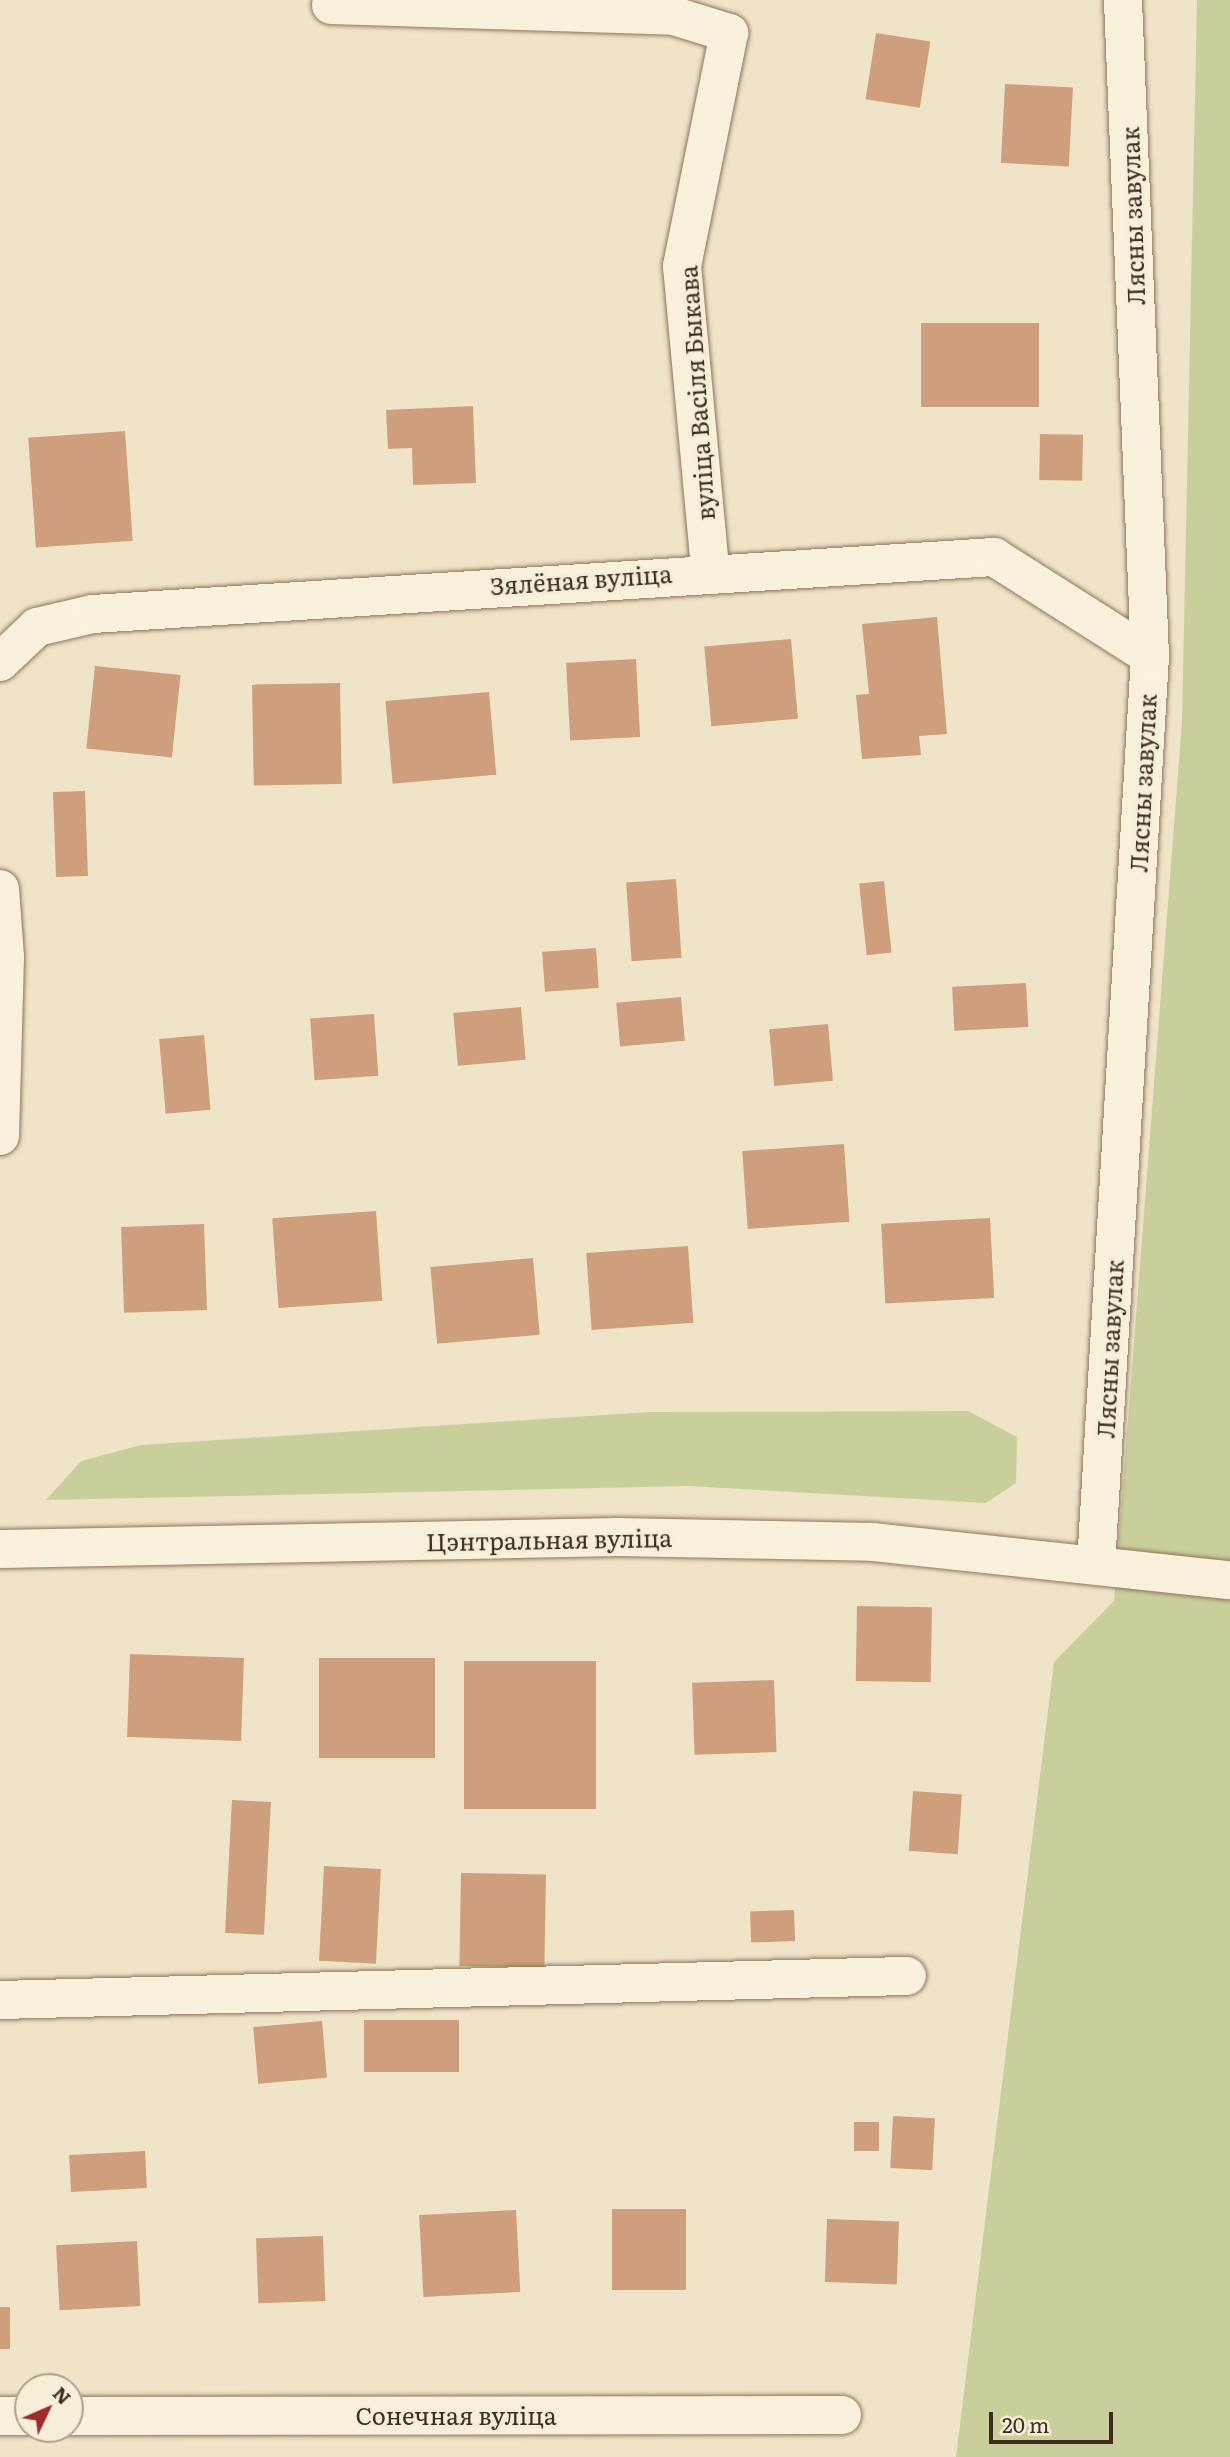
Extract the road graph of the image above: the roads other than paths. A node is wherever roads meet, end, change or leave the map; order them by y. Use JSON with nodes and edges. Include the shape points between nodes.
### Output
{"nodes":[{"id":1,"x":1123,"y":0,"type":"edge"},
{"id":2,"x":331,"y":5,"type":"dead end"},
{"id":3,"x":734,"y":17,"type":"edge"},
{"id":4,"x":710,"y":570,"type":"junction"},
{"id":5,"x":1150,"y":656,"type":"junction"},
{"id":6,"x":0,"y":662,"type":"edge"},
{"id":7,"x":0,"y":889,"type":"edge"},
{"id":8,"x":0,"y":1136,"type":"edge"},
{"id":9,"x":0,"y":1549,"type":"edge"},
{"id":10,"x":1096,"y":1565,"type":"junction"},
{"id":11,"x":1230,"y":1580,"type":"edge"},
{"id":12,"x":907,"y":1976,"type":"dead end"},
{"id":13,"x":0,"y":2000,"type":"edge"},
{"id":14,"x":842,"y":2415,"type":"dead end"},
{"id":15,"x":84,"y":2416,"type":"edge"}],
"edges":[{"from":1,"to":5,"type":"street","name":"Лясны завулак"},
{"from":2,"to":3,"type":"street","name":"вуліца Васіля Быкава"},
{"from":3,"to":4,"type":"street","name":"вуліца Васіля Быкава","via":[[682,266]]},
{"from":4,"to":5,"type":"street","name":"Зялёная вуліца","via":[[994,557]]},
{"from":4,"to":6,"type":"street","name":"Зялёная вуліца","via":[[93,614],[37,627]]},
{"from":5,"to":10,"type":"street","name":"Лясны завулак"},
{"from":7,"to":8,"type":"street","via":[[5,957]]},
{"from":9,"to":10,"type":"street","name":"Цэнтральная вуліца","via":[[618,1536],[872,1542]]},
{"from":10,"to":11,"type":"street","name":"Цэнтральная вуліца"},
{"from":12,"to":13,"type":"street"},
{"from":14,"to":15,"type":"street","name":"Сонечная вуліца"}]}
